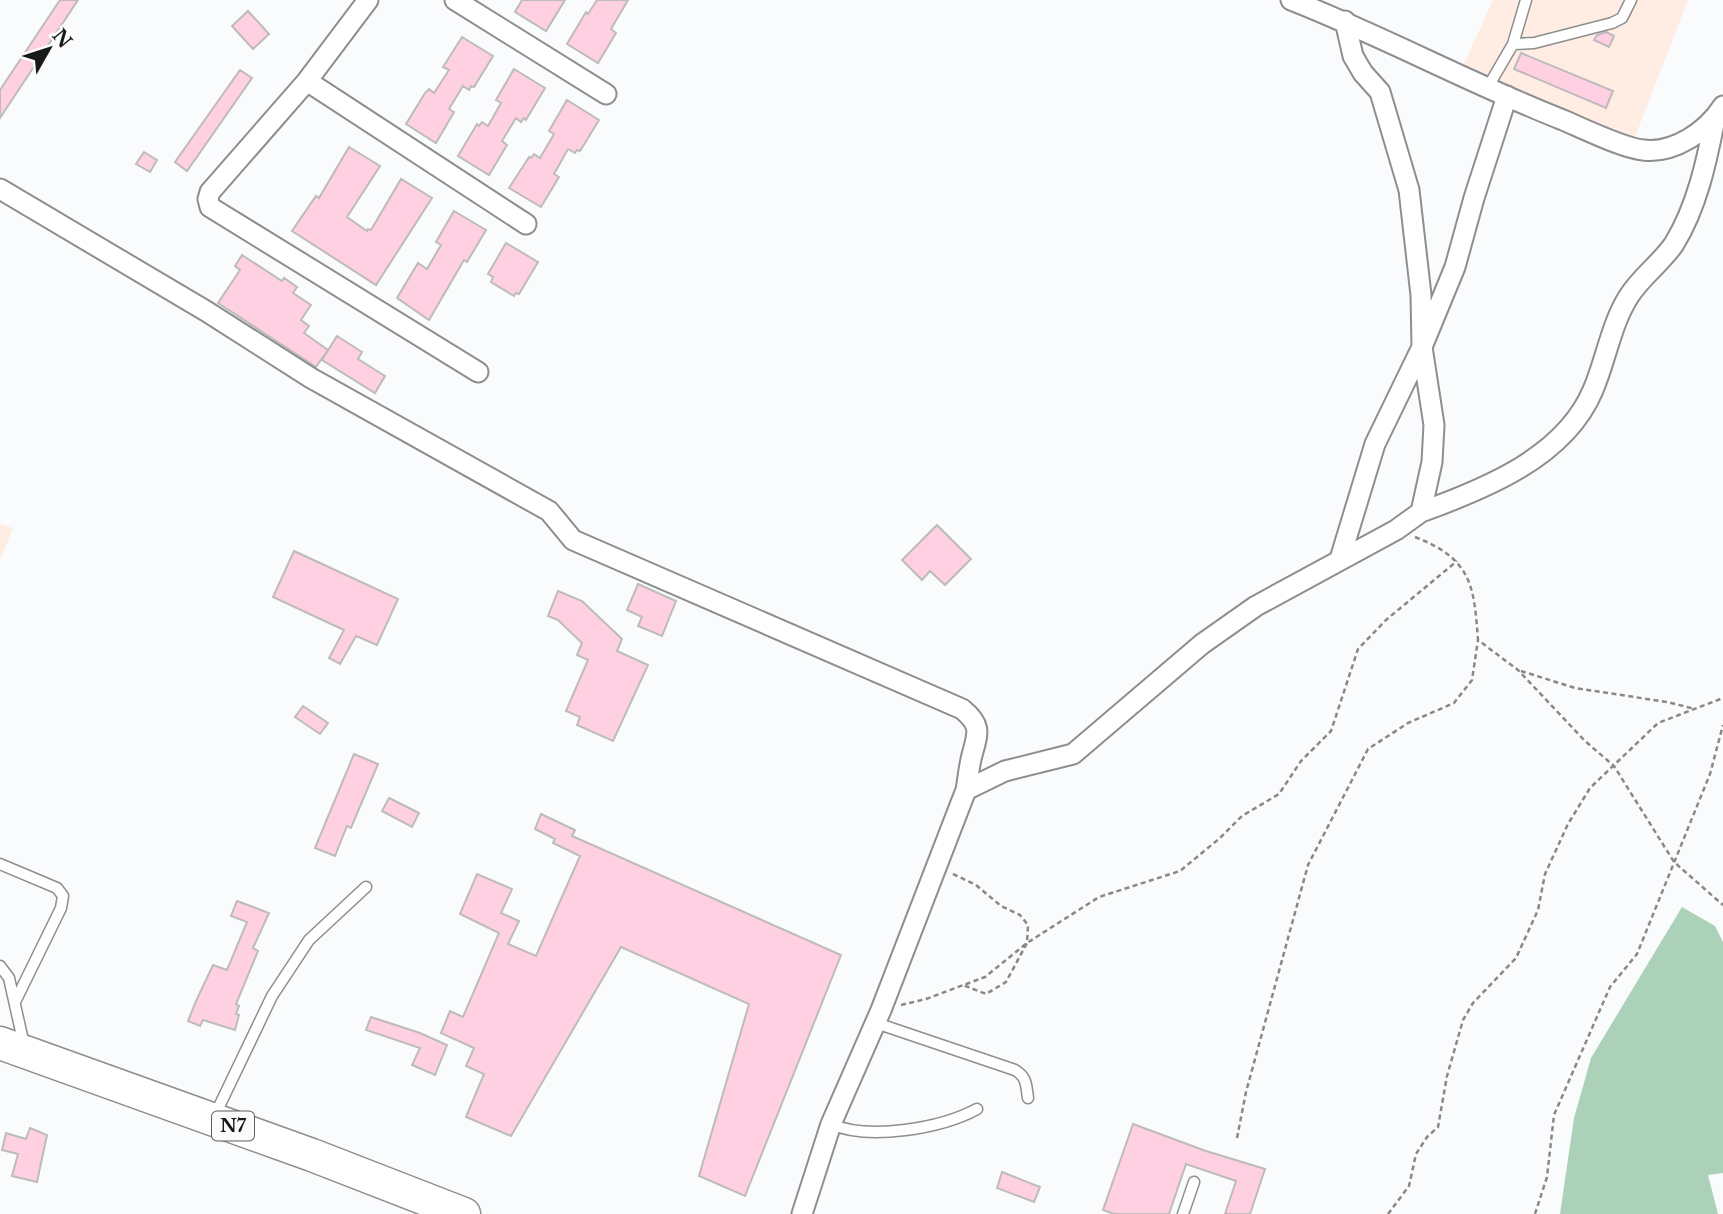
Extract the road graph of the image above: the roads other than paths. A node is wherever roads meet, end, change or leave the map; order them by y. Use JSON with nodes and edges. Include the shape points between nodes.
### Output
{"nodes":[{"id":1,"x":368,"y":0,"type":"edge"},
{"id":2,"x":455,"y":0,"type":"edge"},
{"id":3,"x":1291,"y":0,"type":"edge"},
{"id":4,"x":1526,"y":0,"type":"edge"},
{"id":5,"x":1631,"y":0,"type":"edge"},
{"id":6,"x":1345,"y":21,"type":"junction"},
{"id":7,"x":1513,"y":44,"type":"junction"},
{"id":8,"x":307,"y":81,"type":"junction"},
{"id":9,"x":1488,"y":87,"type":"junction"},
{"id":10,"x":606,"y":94,"type":"dead end"},
{"id":11,"x":1507,"y":96,"type":"junction"},
{"id":12,"x":1719,"y":112,"type":"edge"},
{"id":13,"x":0,"y":189,"type":"edge"},
{"id":14,"x":526,"y":225,"type":"dead end"},
{"id":15,"x":1422,"y":347,"type":"junction"},
{"id":16,"x":478,"y":372,"type":"dead end"},
{"id":17,"x":1421,"y":512,"type":"junction"},
{"id":18,"x":1340,"y":559,"type":"junction"},
{"id":19,"x":966,"y":790,"type":"junction"},
{"id":20,"x":0,"y":864,"type":"edge"},
{"id":21,"x":366,"y":887,"type":"dead end"},
{"id":22,"x":0,"y":966,"type":"edge"},
{"id":23,"x":15,"y":1002,"type":"junction"},
{"id":24,"x":878,"y":1016,"type":"junction"},
{"id":25,"x":13,"y":1048,"type":"edge"},
{"id":26,"x":1028,"y":1098,"type":"dead end"},
{"id":27,"x":977,"y":1109,"type":"dead end"},
{"id":28,"x":213,"y":1119,"type":"junction"},
{"id":29,"x":831,"y":1124,"type":"junction"},
{"id":30,"x":1194,"y":1182,"type":"dead end"},
{"id":31,"x":464,"y":1214,"type":"edge"},
{"id":32,"x":802,"y":1214,"type":"edge"},
{"id":33,"x":1183,"y":1214,"type":"edge"}],
"edges":[{"from":1,"to":8,"type":"street"},
{"from":2,"to":10,"type":"street"},
{"from":3,"to":6,"type":"street"},
{"from":4,"to":7,"type":"lane"},
{"from":5,"to":7,"type":"lane","via":[[1622,18],[1612,23]]},
{"from":6,"to":9,"type":"street"},
{"from":6,"to":15,"type":"street","via":[[1353,56],[1380,92],[1409,190]]},
{"from":7,"to":9,"type":"lane"},
{"from":8,"to":14,"type":"street"},
{"from":8,"to":16,"type":"street","via":[[210,192],[210,207]]},
{"from":9,"to":11,"type":"street"},
{"from":11,"to":12,"type":"street","via":[[1643,150],[1689,140]]},
{"from":11,"to":15,"type":"street","via":[[1455,267]]},
{"from":12,"to":17,"type":"street","via":[[1684,224],[1673,245],[1628,296],[1579,417],[1550,448],[1463,497]]},
{"from":13,"to":19,"type":"street","via":[[311,378],[549,511],[573,540],[962,709],[973,718],[979,736]]},
{"from":15,"to":17,"type":"street","via":[[1434,425]]},
{"from":15,"to":18,"type":"street","via":[[1375,444]]},
{"from":17,"to":18,"type":"street"},
{"from":18,"to":19,"type":"street","via":[[1256,606],[1202,644],[1073,754],[1005,771]]},
{"from":19,"to":24,"type":"street"},
{"from":20,"to":23,"type":"lane","via":[[57,888],[63,896]]},
{"from":21,"to":28,"type":"lane","via":[[309,940],[272,996]]},
{"from":22,"to":23,"type":"lane","via":[[9,978]]},
{"from":23,"to":25,"type":"lane"},
{"from":24,"to":26,"type":"lane","via":[[1015,1070],[1026,1080]]},
{"from":24,"to":29,"type":"street"},
{"from":25,"to":28,"type":"highway","number":"N7"},
{"from":27,"to":29,"type":"lane","via":[[961,1117],[887,1132]]},
{"from":28,"to":31,"type":"highway","number":"N7"},
{"from":29,"to":32,"type":"street"},
{"from":30,"to":33,"type":"lane"}]}
